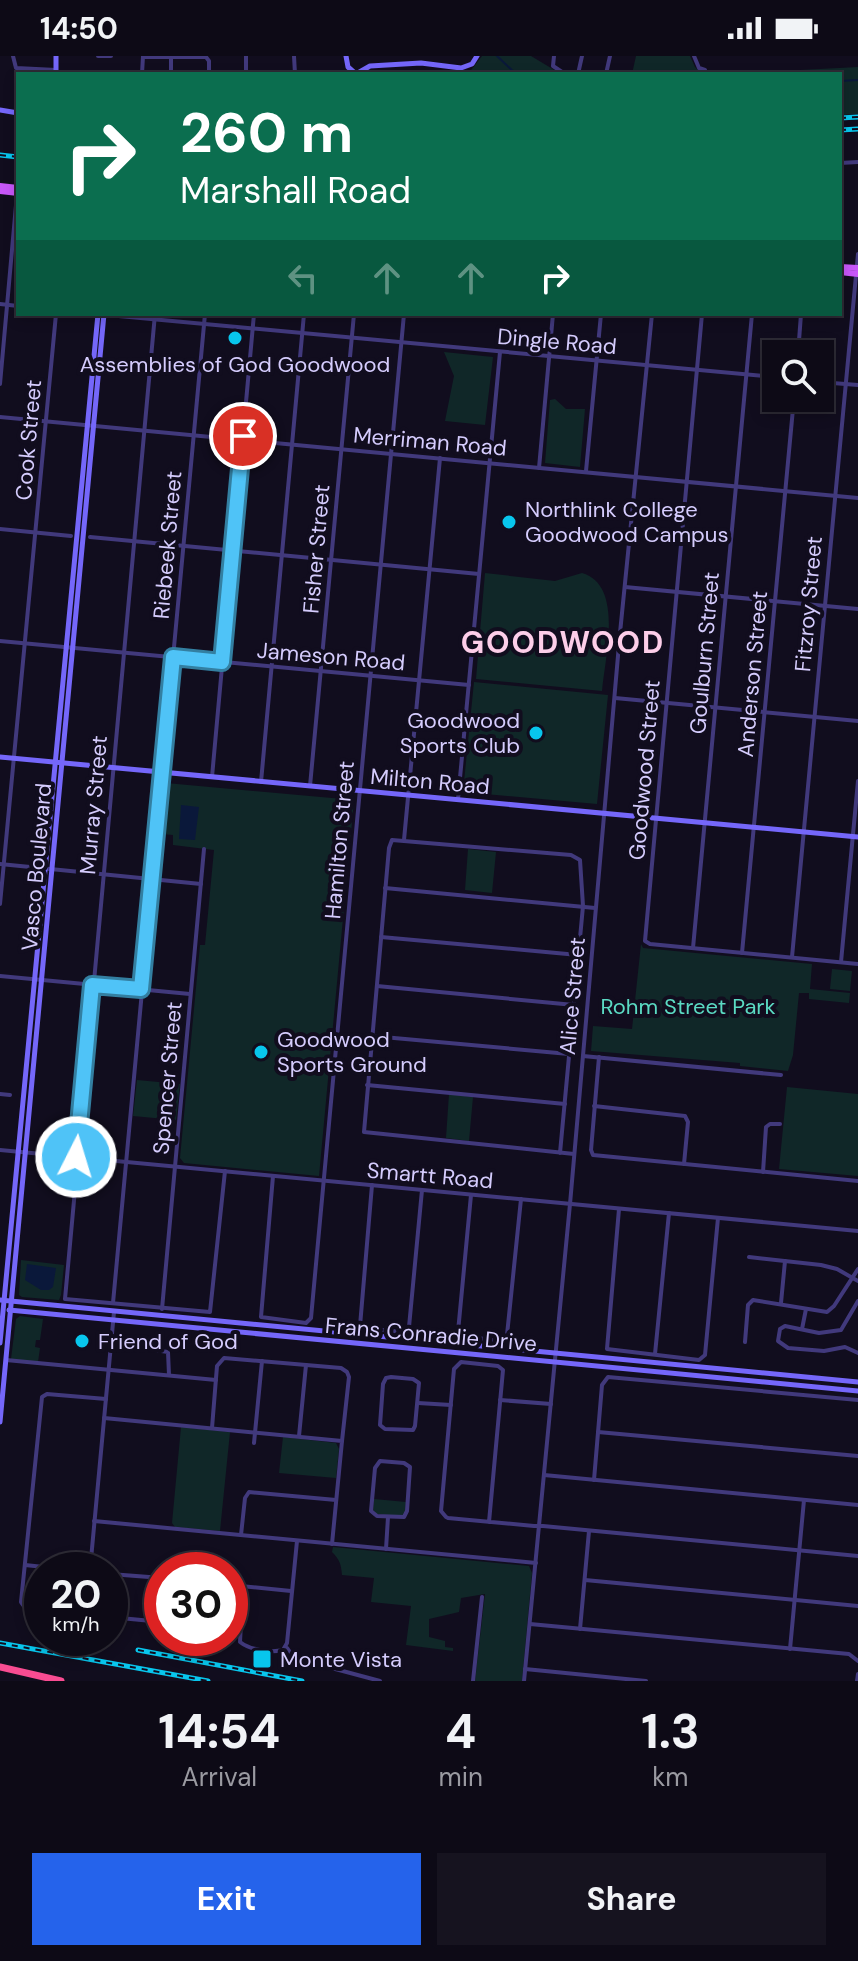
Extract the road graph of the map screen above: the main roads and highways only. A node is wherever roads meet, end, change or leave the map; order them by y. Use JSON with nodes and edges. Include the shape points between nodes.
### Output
{"nodes":[{"id":1,"x":56,"y":56,"type":"edge"},
{"id":2,"x":477,"y":56,"type":"edge"},
{"id":3,"x":464,"y":71,"type":"edge"},
{"id":4,"x":56,"y":72,"type":"edge"},
{"id":5,"x":359,"y":72,"type":"edge"},
{"id":6,"x":100,"y":316,"type":"edge"},
{"id":7,"x":0,"y":757,"type":"edge"},
{"id":8,"x":59,"y":763,"type":"junction"},
{"id":9,"x":855,"y":837,"type":"edge"},
{"id":10,"x":23,"y":1152,"type":"junction"},
{"id":11,"x":2,"y":1300,"type":"edge"},
{"id":12,"x":12,"y":1302,"type":"junction"},
{"id":13,"x":5,"y":1309,"type":"edge"},
{"id":14,"x":0,"y":1343,"type":"edge"},
{"id":15,"x":858,"y":1382,"type":"edge"},
{"id":16,"x":858,"y":1391,"type":"edge"},
{"id":17,"x":0,"y":1422,"type":"edge"},
{"id":18,"x":0,"y":1667,"type":"edge"},
{"id":19,"x":61,"y":1681,"type":"edge"}],
"edges":[{"from":1,"to":4,"type":"main road"},
{"from":2,"to":3,"type":"main road"},
{"from":3,"to":5,"type":"main road","via":[[408,63],[368,66]]},
{"from":6,"to":8,"type":"main road","name":"Vasco Boulevard"},
{"from":7,"to":8,"type":"main road","name":"Milton Road"},
{"from":8,"to":9,"type":"main road","name":"Milton Road"},
{"from":8,"to":10,"type":"main road","name":"Vasco Boulevard"},
{"from":10,"to":11,"type":"main road","name":"Vasco Boulevard"},
{"from":10,"to":12,"type":"main road","name":"Vasco Boulevard"},
{"from":11,"to":12,"type":"main road","name":"Frans Conradie Drive"},
{"from":11,"to":13,"type":"main road","name":"Vasco Boulevard"},
{"from":12,"to":13,"type":"main road","name":"Vasco Boulevard"},
{"from":12,"to":15,"type":"main road","name":"Frans Conradie Drive"},
{"from":13,"to":14,"type":"main road","name":"Vasco Boulevard"},
{"from":13,"to":16,"type":"main road","name":"Frans Conradie Drive"},
{"from":13,"to":17,"type":"main road","name":"Vasco Boulevard"},
{"from":18,"to":19,"type":"highway"}]}
